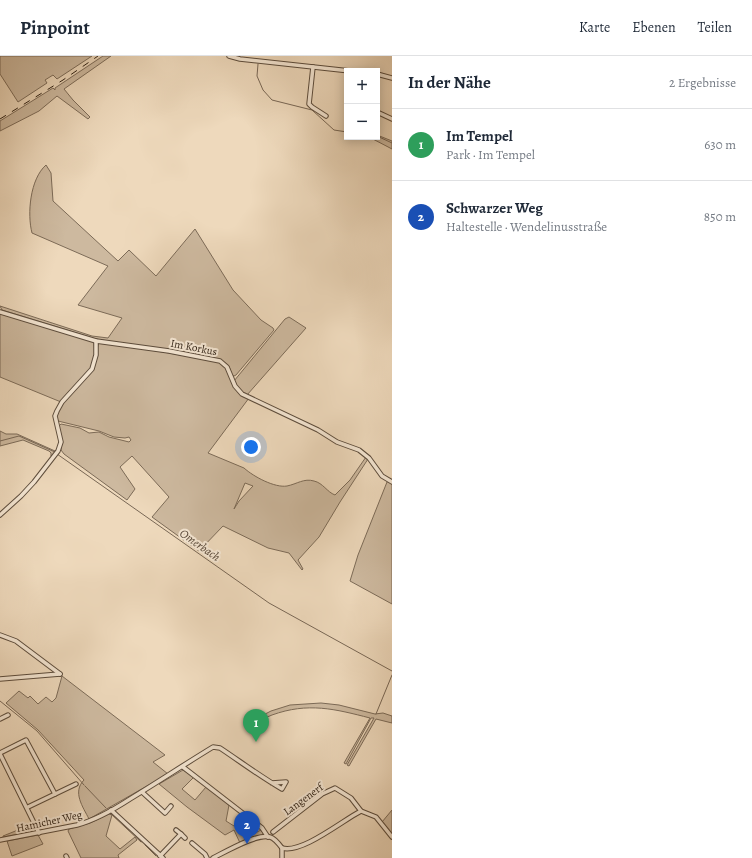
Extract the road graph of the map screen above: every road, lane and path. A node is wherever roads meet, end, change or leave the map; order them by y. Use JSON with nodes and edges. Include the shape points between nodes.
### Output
{"nodes":[{"id":1,"x":229,"y":56,"type":"edge"},
{"id":2,"x":313,"y":67,"type":"junction"},
{"id":3,"x":344,"y":70,"type":"edge"},
{"id":4,"x":380,"y":75,"type":"edge"},
{"id":5,"x":392,"y":78,"type":"edge"},
{"id":6,"x":380,"y":113,"type":"edge"},
{"id":7,"x":326,"y":116,"type":"dead end"},
{"id":8,"x":392,"y":119,"type":"edge"},
{"id":9,"x":0,"y":312,"type":"edge"},
{"id":10,"x":96,"y":340,"type":"junction"},
{"id":11,"x":392,"y":482,"type":"edge"},
{"id":12,"x":0,"y":515,"type":"edge"},
{"id":13,"x":0,"y":635,"type":"edge"},
{"id":14,"x":0,"y":680,"type":"edge"},
{"id":15,"x":8,"y":715,"type":"dead end"},
{"id":16,"x":0,"y":719,"type":"edge"},
{"id":17,"x":0,"y":753,"type":"edge"},
{"id":18,"x":183,"y":767,"type":"junction"},
{"id":19,"x":272,"y":783,"type":"dead end"},
{"id":20,"x":76,"y":784,"type":"dead end"},
{"id":21,"x":142,"y":792,"type":"junction"},
{"id":22,"x":55,"y":794,"type":"junction"},
{"id":23,"x":171,"y":806,"type":"dead end"},
{"id":24,"x":28,"y":807,"type":"junction"},
{"id":25,"x":111,"y":810,"type":"junction"},
{"id":26,"x":361,"y":810,"type":"junction"},
{"id":27,"x":176,"y":830,"type":"dead end"},
{"id":28,"x":273,"y":832,"type":"dead end"},
{"id":29,"x":39,"y":833,"type":"junction"},
{"id":30,"x":180,"y":834,"type":"junction"},
{"id":31,"x":268,"y":837,"type":"junction"},
{"id":32,"x":392,"y":837,"type":"edge"},
{"id":33,"x":185,"y":838,"type":"dead end"},
{"id":34,"x":0,"y":840,"type":"edge"},
{"id":35,"x":192,"y":843,"type":"dead end"},
{"id":36,"x":282,"y":848,"type":"junction"},
{"id":37,"x":162,"y":857,"type":"edge"},
{"id":38,"x":207,"y":858,"type":"edge"},
{"id":39,"x":213,"y":858,"type":"edge"},
{"id":40,"x":282,"y":858,"type":"edge"}],
"edges":[{"from":1,"to":2,"type":"street"},
{"from":2,"to":3,"type":"street"},
{"from":2,"to":7,"type":"street","via":[[309,104]]},
{"from":4,"to":5,"type":"street"},
{"from":6,"to":8,"type":"street"},
{"from":9,"to":10,"type":"street","name":"Im Korkus"},
{"from":10,"to":11,"type":"street","name":"Im Korkus","via":[[220,361],[227,367],[235,386],[242,394],[312,427],[337,442],[359,450],[382,476]]},
{"from":10,"to":12,"type":"street","via":[[96,355],[92,369],[65,399],[55,416],[61,442],[56,453],[34,482]]},
{"from":13,"to":14,"type":"street","via":[[16,641],[60,674]]},
{"from":15,"to":16,"type":"street"},
{"from":17,"to":22,"type":"street","via":[[26,740]]},
{"from":17,"to":24,"type":"street"},
{"from":18,"to":19,"type":"street","name":"Hamicher Weg","via":[[213,747],[220,748]]},
{"from":18,"to":21,"type":"street","name":"Hamicher Weg"},
{"from":18,"to":31,"type":"street","via":[[262,828]]},
{"from":20,"to":22,"type":"street"},
{"from":21,"to":23,"type":"street","via":[[163,814]]},
{"from":21,"to":25,"type":"street","name":"Hamicher Weg"},
{"from":22,"to":24,"type":"street"},
{"from":24,"to":29,"type":"street"},
{"from":25,"to":29,"type":"street","name":"Hamicher Weg","via":[[89,822]]},
{"from":25,"to":37,"type":"street"},
{"from":26,"to":28,"type":"street","name":"Langenerf","via":[[351,798],[335,788],[322,794]]},
{"from":26,"to":32,"type":"street","via":[[376,817]]},
{"from":26,"to":36,"type":"street","via":[[317,838],[292,848]]},
{"from":27,"to":30,"type":"street"},
{"from":29,"to":34,"type":"street","name":"Hamicher Weg"},
{"from":30,"to":33,"type":"street"},
{"from":30,"to":37,"type":"street"},
{"from":31,"to":36,"type":"street"},
{"from":31,"to":39,"type":"street","via":[[246,842]]},
{"from":35,"to":38,"type":"street"},
{"from":36,"to":40,"type":"street"}]}
